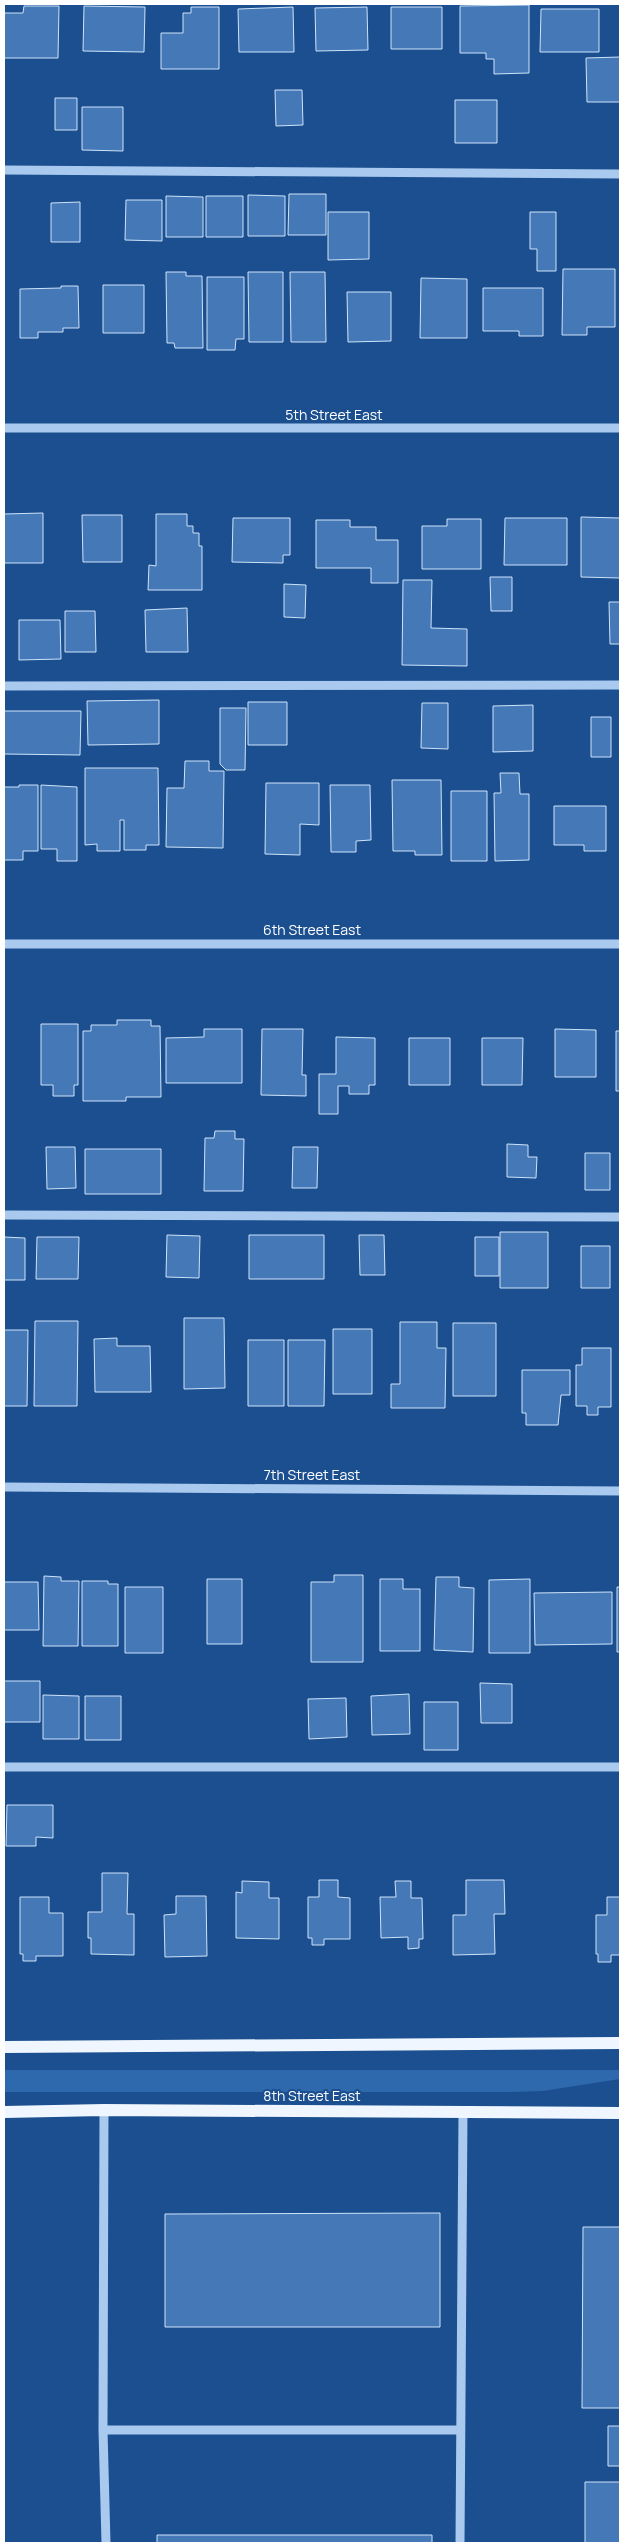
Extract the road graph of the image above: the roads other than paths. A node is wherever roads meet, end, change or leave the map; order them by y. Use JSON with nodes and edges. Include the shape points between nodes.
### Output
{"nodes":[{"id":1,"x":4,"y":170,"type":"edge"},
{"id":2,"x":620,"y":174,"type":"edge"},
{"id":3,"x":4,"y":428,"type":"edge"},
{"id":4,"x":620,"y":428,"type":"edge"},
{"id":5,"x":620,"y":685,"type":"edge"},
{"id":6,"x":4,"y":686,"type":"edge"},
{"id":7,"x":4,"y":944,"type":"edge"},
{"id":8,"x":620,"y":944,"type":"edge"},
{"id":9,"x":4,"y":1215,"type":"edge"},
{"id":10,"x":620,"y":1218,"type":"edge"},
{"id":11,"x":4,"y":1487,"type":"edge"},
{"id":12,"x":620,"y":1491,"type":"edge"},
{"id":13,"x":4,"y":1767,"type":"edge"},
{"id":14,"x":620,"y":1767,"type":"edge"},
{"id":15,"x":620,"y":2043,"type":"edge"},
{"id":16,"x":4,"y":2047,"type":"edge"},
{"id":17,"x":104,"y":2110,"type":"junction"},
{"id":18,"x":463,"y":2111,"type":"junction"},
{"id":19,"x":4,"y":2112,"type":"edge"},
{"id":20,"x":620,"y":2113,"type":"edge"},
{"id":21,"x":103,"y":2430,"type":"junction"},
{"id":22,"x":460,"y":2430,"type":"junction"},
{"id":23,"x":106,"y":2543,"type":"edge"},
{"id":24,"x":460,"y":2543,"type":"edge"}],
"edges":[{"from":1,"to":2,"type":"street"},
{"from":3,"to":4,"type":"street","name":"5th Street East"},
{"from":5,"to":6,"type":"street"},
{"from":7,"to":8,"type":"street","name":"6th Street East"},
{"from":9,"to":10,"type":"street"},
{"from":11,"to":12,"type":"street","name":"7th Street East"},
{"from":13,"to":14,"type":"street"},
{"from":15,"to":16,"type":"main road"},
{"from":17,"to":18,"type":"main road","name":"8th Street East"},
{"from":17,"to":19,"type":"main road","name":"8th Street East"},
{"from":17,"to":21,"type":"street"},
{"from":18,"to":20,"type":"main road","name":"8th Street East"},
{"from":18,"to":22,"type":"street"},
{"from":21,"to":22,"type":"street"},
{"from":21,"to":23,"type":"street"},
{"from":22,"to":24,"type":"street"}]}
